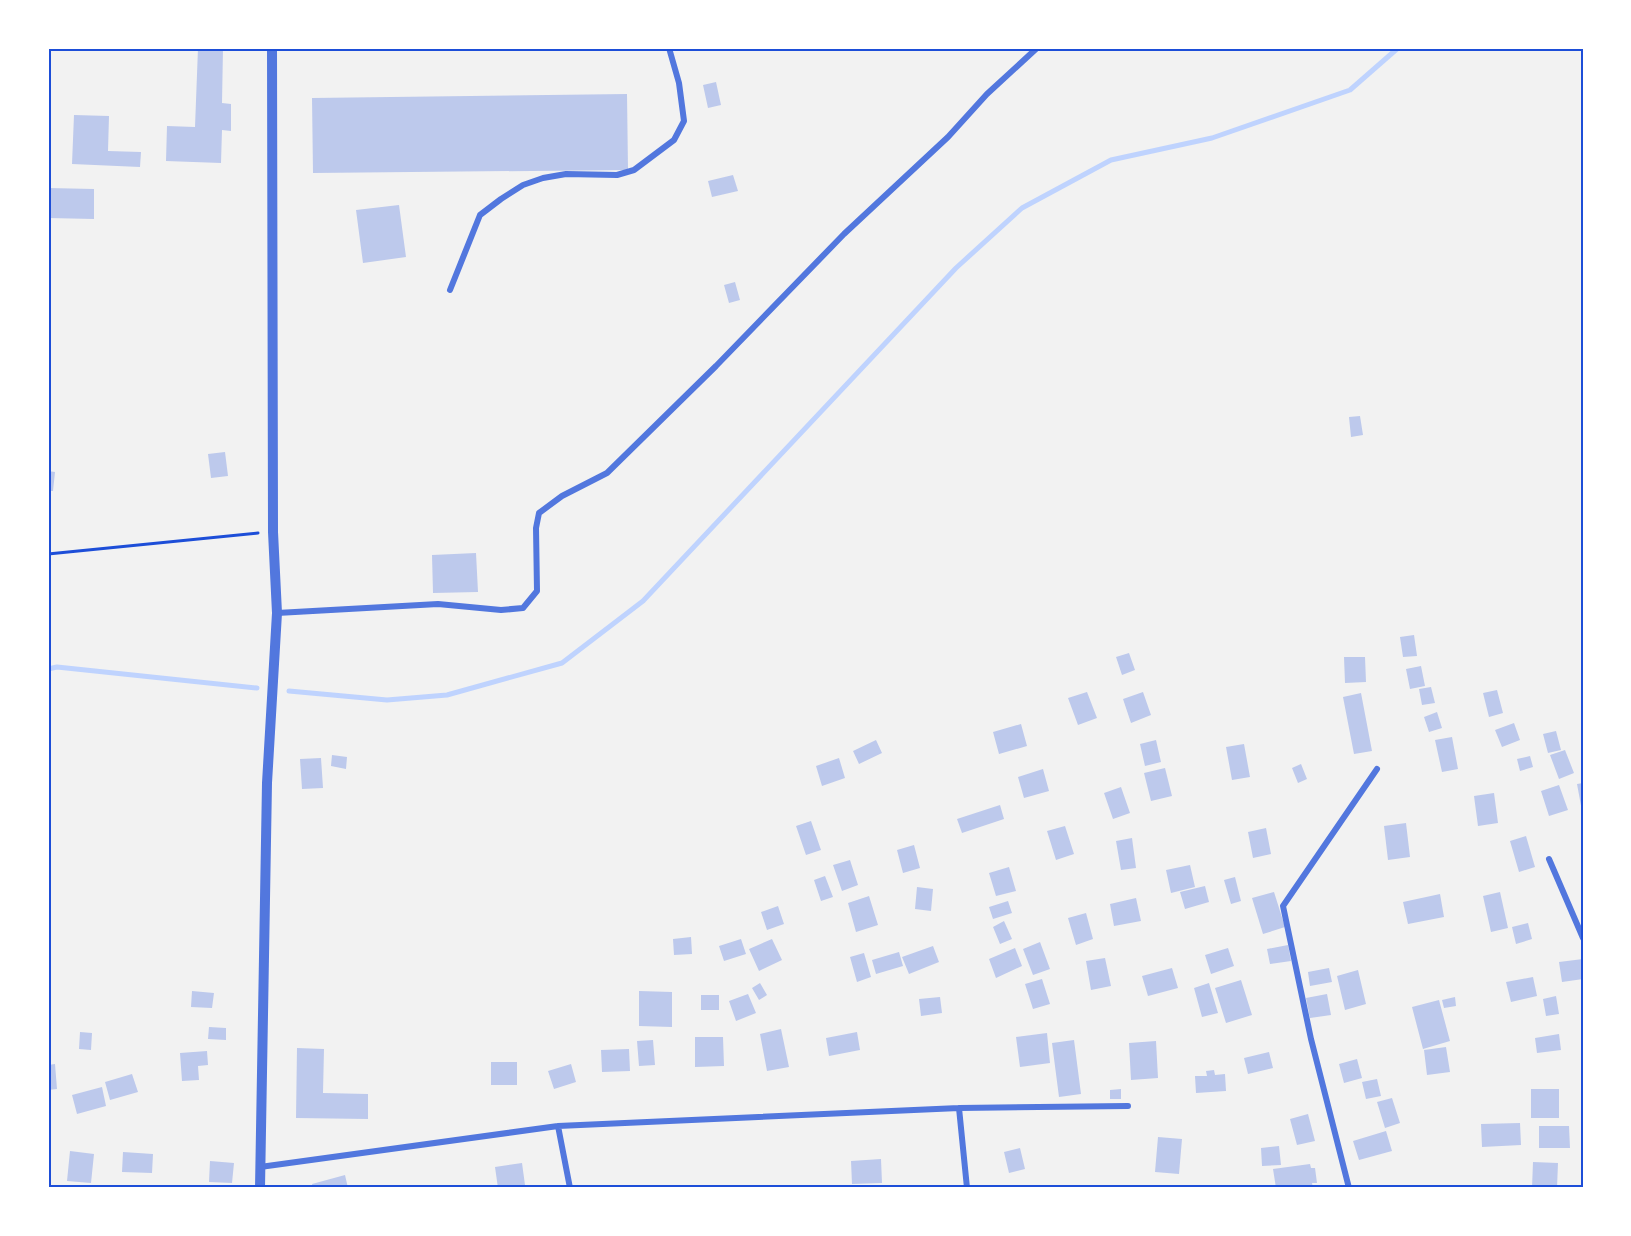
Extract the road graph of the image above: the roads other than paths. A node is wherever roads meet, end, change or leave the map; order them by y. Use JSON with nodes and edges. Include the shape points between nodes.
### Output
{"nodes":[{"id":1,"x":272,"y":48,"type":"edge"},
{"id":2,"x":669,"y":48,"type":"edge"},
{"id":3,"x":1037,"y":48,"type":"edge"},
{"id":4,"x":450,"y":290,"type":"dead end"},
{"id":5,"x":277,"y":613,"type":"junction"},
{"id":6,"x":1377,"y":769,"type":"dead end"},
{"id":7,"x":1549,"y":859,"type":"dead end"},
{"id":8,"x":1583,"y":938,"type":"edge"},
{"id":9,"x":1128,"y":1106,"type":"dead end"},
{"id":10,"x":959,"y":1108,"type":"junction"},
{"id":11,"x":558,"y":1126,"type":"junction"},
{"id":12,"x":260,"y":1167,"type":"junction"},
{"id":13,"x":260,"y":1188,"type":"edge"},
{"id":14,"x":570,"y":1188,"type":"edge"},
{"id":15,"x":967,"y":1188,"type":"edge"},
{"id":16,"x":1349,"y":1188,"type":"edge"}],
"edges":[{"from":1,"to":5,"type":"street","via":[[273,532]]},
{"from":2,"to":4,"type":"street","via":[[684,122],[674,140],[634,170],[617,175],[567,174],[523,185],[480,215]]},
{"from":3,"to":5,"type":"street","via":[[844,234],[607,473],[539,513],[537,591],[523,608],[501,610],[438,604]]},
{"from":5,"to":12,"type":"street","via":[[267,783]]},
{"from":6,"to":16,"type":"street","via":[[1283,906],[1311,1039]]},
{"from":7,"to":8,"type":"street"},
{"from":9,"to":10,"type":"street"},
{"from":10,"to":11,"type":"street"},
{"from":10,"to":15,"type":"street"},
{"from":11,"to":12,"type":"street"},
{"from":11,"to":14,"type":"street"},
{"from":12,"to":13,"type":"street"}]}
